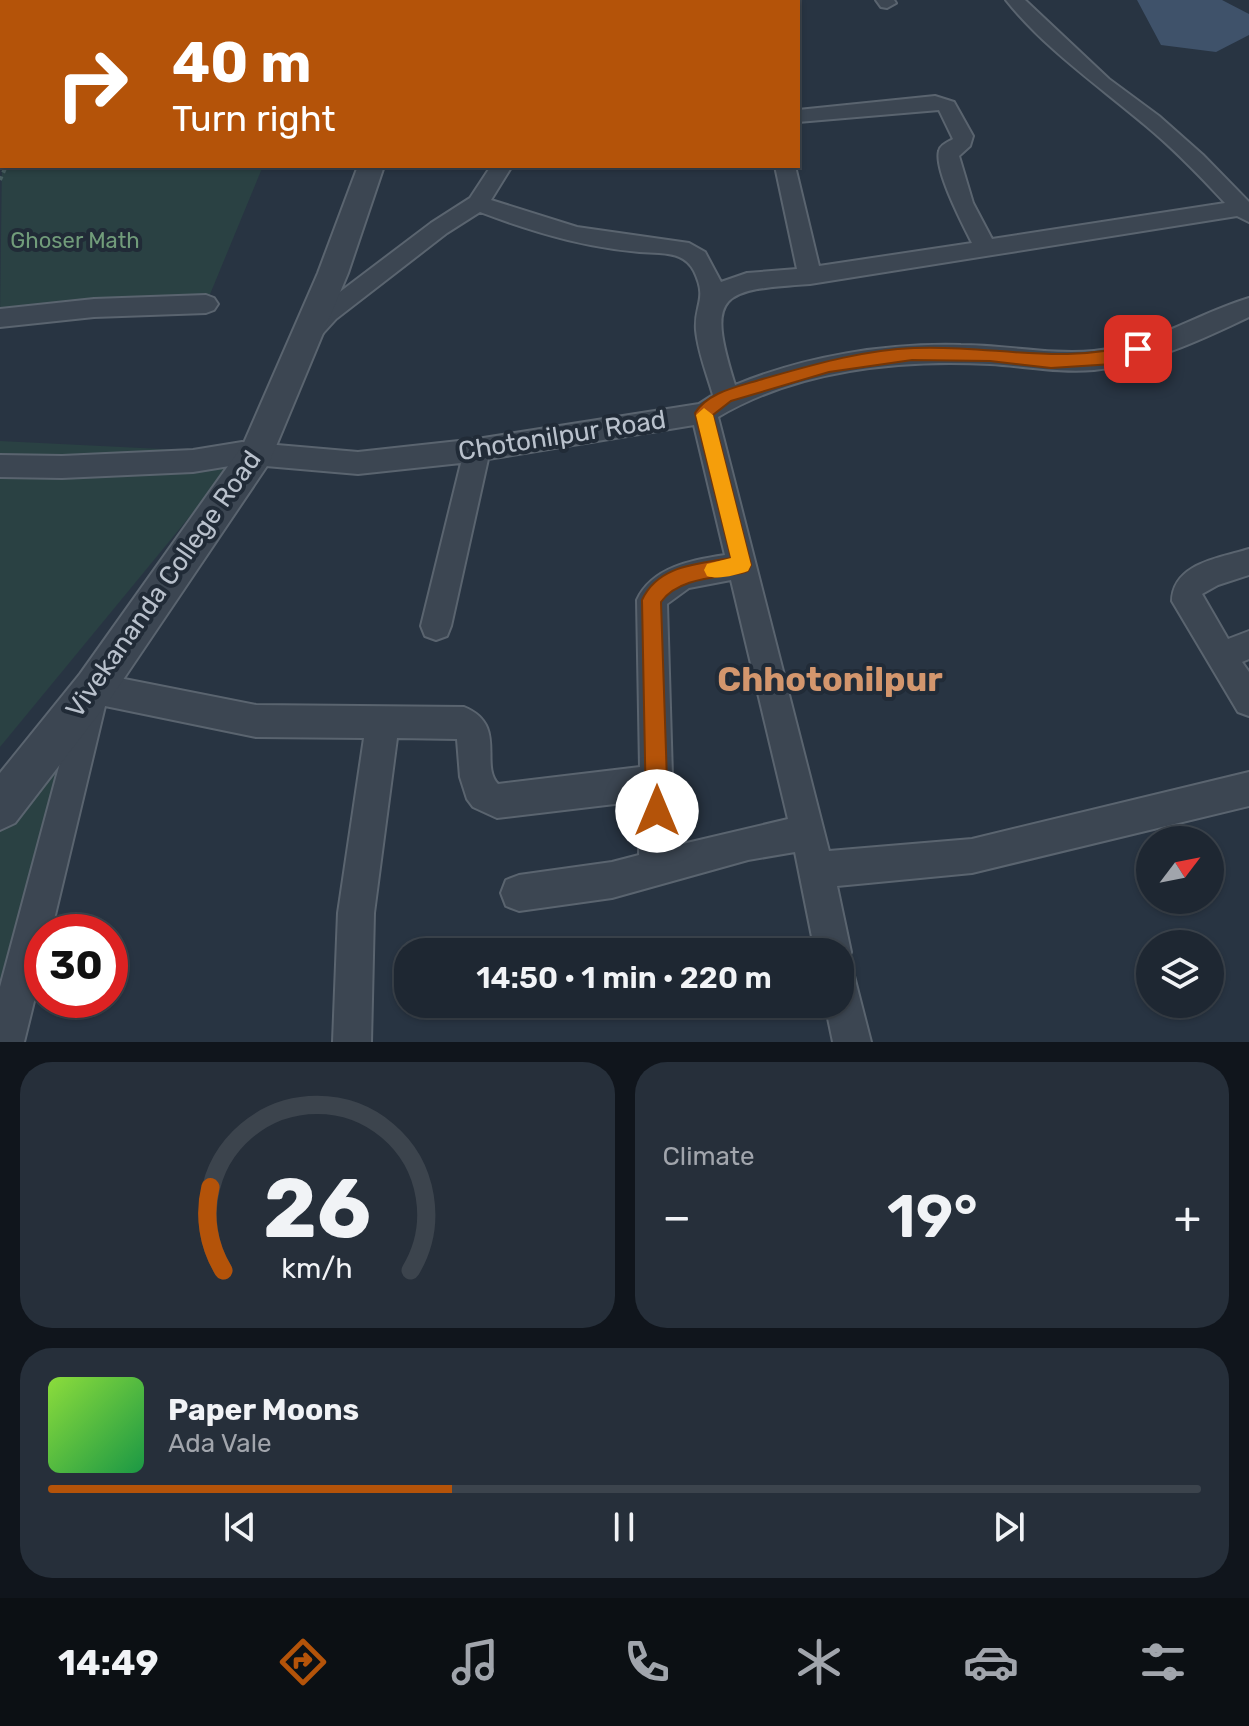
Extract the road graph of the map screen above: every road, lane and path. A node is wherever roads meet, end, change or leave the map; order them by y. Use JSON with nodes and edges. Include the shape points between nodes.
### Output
{"nodes":[{"id":1,"x":1015,"y":0,"type":"edge"},
{"id":2,"x":800,"y":116,"type":"edge"},
{"id":3,"x":370,"y":168,"type":"edge"},
{"id":4,"x":501,"y":168,"type":"edge"},
{"id":5,"x":785,"y":168,"type":"edge"},
{"id":6,"x":478,"y":203,"type":"junction"},
{"id":7,"x":1245,"y":211,"type":"edge"},
{"id":8,"x":986,"y":249,"type":"junction"},
{"id":9,"x":810,"y":276,"type":"junction"},
{"id":10,"x":715,"y":297,"type":"junction"},
{"id":11,"x":206,"y":304,"type":"dead end"},
{"id":12,"x":1249,"y":307,"type":"edge"},
{"id":13,"x":0,"y":318,"type":"edge"},
{"id":14,"x":306,"y":336,"type":"junction"},
{"id":15,"x":715,"y":405,"type":"junction"},
{"id":16,"x":477,"y":450,"type":"junction"},
{"id":17,"x":257,"y":453,"type":"junction"},
{"id":18,"x":0,"y":466,"type":"edge"},
{"id":19,"x":1249,"y":562,"type":"edge"},
{"id":20,"x":742,"y":565,"type":"junction"},
{"id":21,"x":436,"y":626,"type":"dead end"},
{"id":22,"x":1235,"y":650,"type":"edge"},
{"id":23,"x":94,"y":688,"type":"junction"},
{"id":24,"x":1249,"y":701,"type":"edge"},
{"id":25,"x":383,"y":720,"type":"junction"},
{"id":26,"x":657,"y":782,"type":"junction"},
{"id":27,"x":1249,"y":789,"type":"edge"},
{"id":28,"x":0,"y":808,"type":"edge"},
{"id":29,"x":808,"y":832,"type":"junction"},
{"id":30,"x":656,"y":869,"type":"junction"},
{"id":31,"x":816,"y":870,"type":"junction"},
{"id":32,"x":519,"y":893,"type":"dead end"},
{"id":33,"x":830,"y":938,"type":"edge"},
{"id":34,"x":847,"y":1018,"type":"edge"},
{"id":35,"x":5,"y":1042,"type":"edge"},
{"id":36,"x":352,"y":1042,"type":"edge"},
{"id":37,"x":852,"y":1042,"type":"edge"}],
"edges":[{"from":1,"to":7,"type":"street","via":[[1102,83],[1196,160]]},
{"from":2,"to":8,"type":"street","via":[[935,102],[947,106],[963,136],[949,151],[956,187]]},
{"from":3,"to":14,"type":"street","name":"Vivekananda College Road"},
{"from":4,"to":6,"type":"street"},
{"from":5,"to":9,"type":"street"},
{"from":6,"to":10,"type":"street","via":[[564,234],[691,252]]},
{"from":6,"to":14,"type":"street","via":[[328,313]]},
{"from":7,"to":8,"type":"street"},
{"from":8,"to":9,"type":"street"},
{"from":9,"to":10,"type":"street","via":[[749,281]]},
{"from":10,"to":15,"type":"street","via":[[707,321]]},
{"from":11,"to":13,"type":"street"},
{"from":12,"to":15,"type":"street","name":"Chotonilpur Road","via":[[1113,358],[1051,362],[912,354],[829,366]]},
{"from":14,"to":17,"type":"street","name":"Vivekananda College Road"},
{"from":15,"to":16,"type":"street","name":"Chotonilpur Road"},
{"from":15,"to":20,"type":"street"},
{"from":16,"to":17,"type":"street","name":"Chotonilpur Road","via":[[358,463]]},
{"from":16,"to":21,"type":"street"},
{"from":17,"to":18,"type":"street","name":"Chotonilpur Road","via":[[193,461]]},
{"from":17,"to":23,"type":"street","name":"Vivekananda College Road"},
{"from":19,"to":22,"type":"street","via":[[1209,575],[1187,589],[1187,601]]},
{"from":20,"to":26,"type":"street","via":[[682,576],[662,585],[652,600]]},
{"from":20,"to":29,"type":"street"},
{"from":22,"to":24,"type":"street"},
{"from":23,"to":25,"type":"street","via":[[238,719]]},
{"from":23,"to":28,"type":"street","name":"Vivekananda College Road"},
{"from":23,"to":35,"type":"street"},
{"from":25,"to":26,"type":"street","via":[[464,723],[477,741],[479,790],[497,801]]},
{"from":25,"to":36,"type":"street","via":[[356,913]]},
{"from":26,"to":30,"type":"street"},
{"from":27,"to":31,"type":"street","via":[[972,856]]},
{"from":29,"to":30,"type":"street"},
{"from":29,"to":31,"type":"street"},
{"from":30,"to":32,"type":"street"},
{"from":31,"to":33,"type":"street"},
{"from":34,"to":37,"type":"street"}]}
